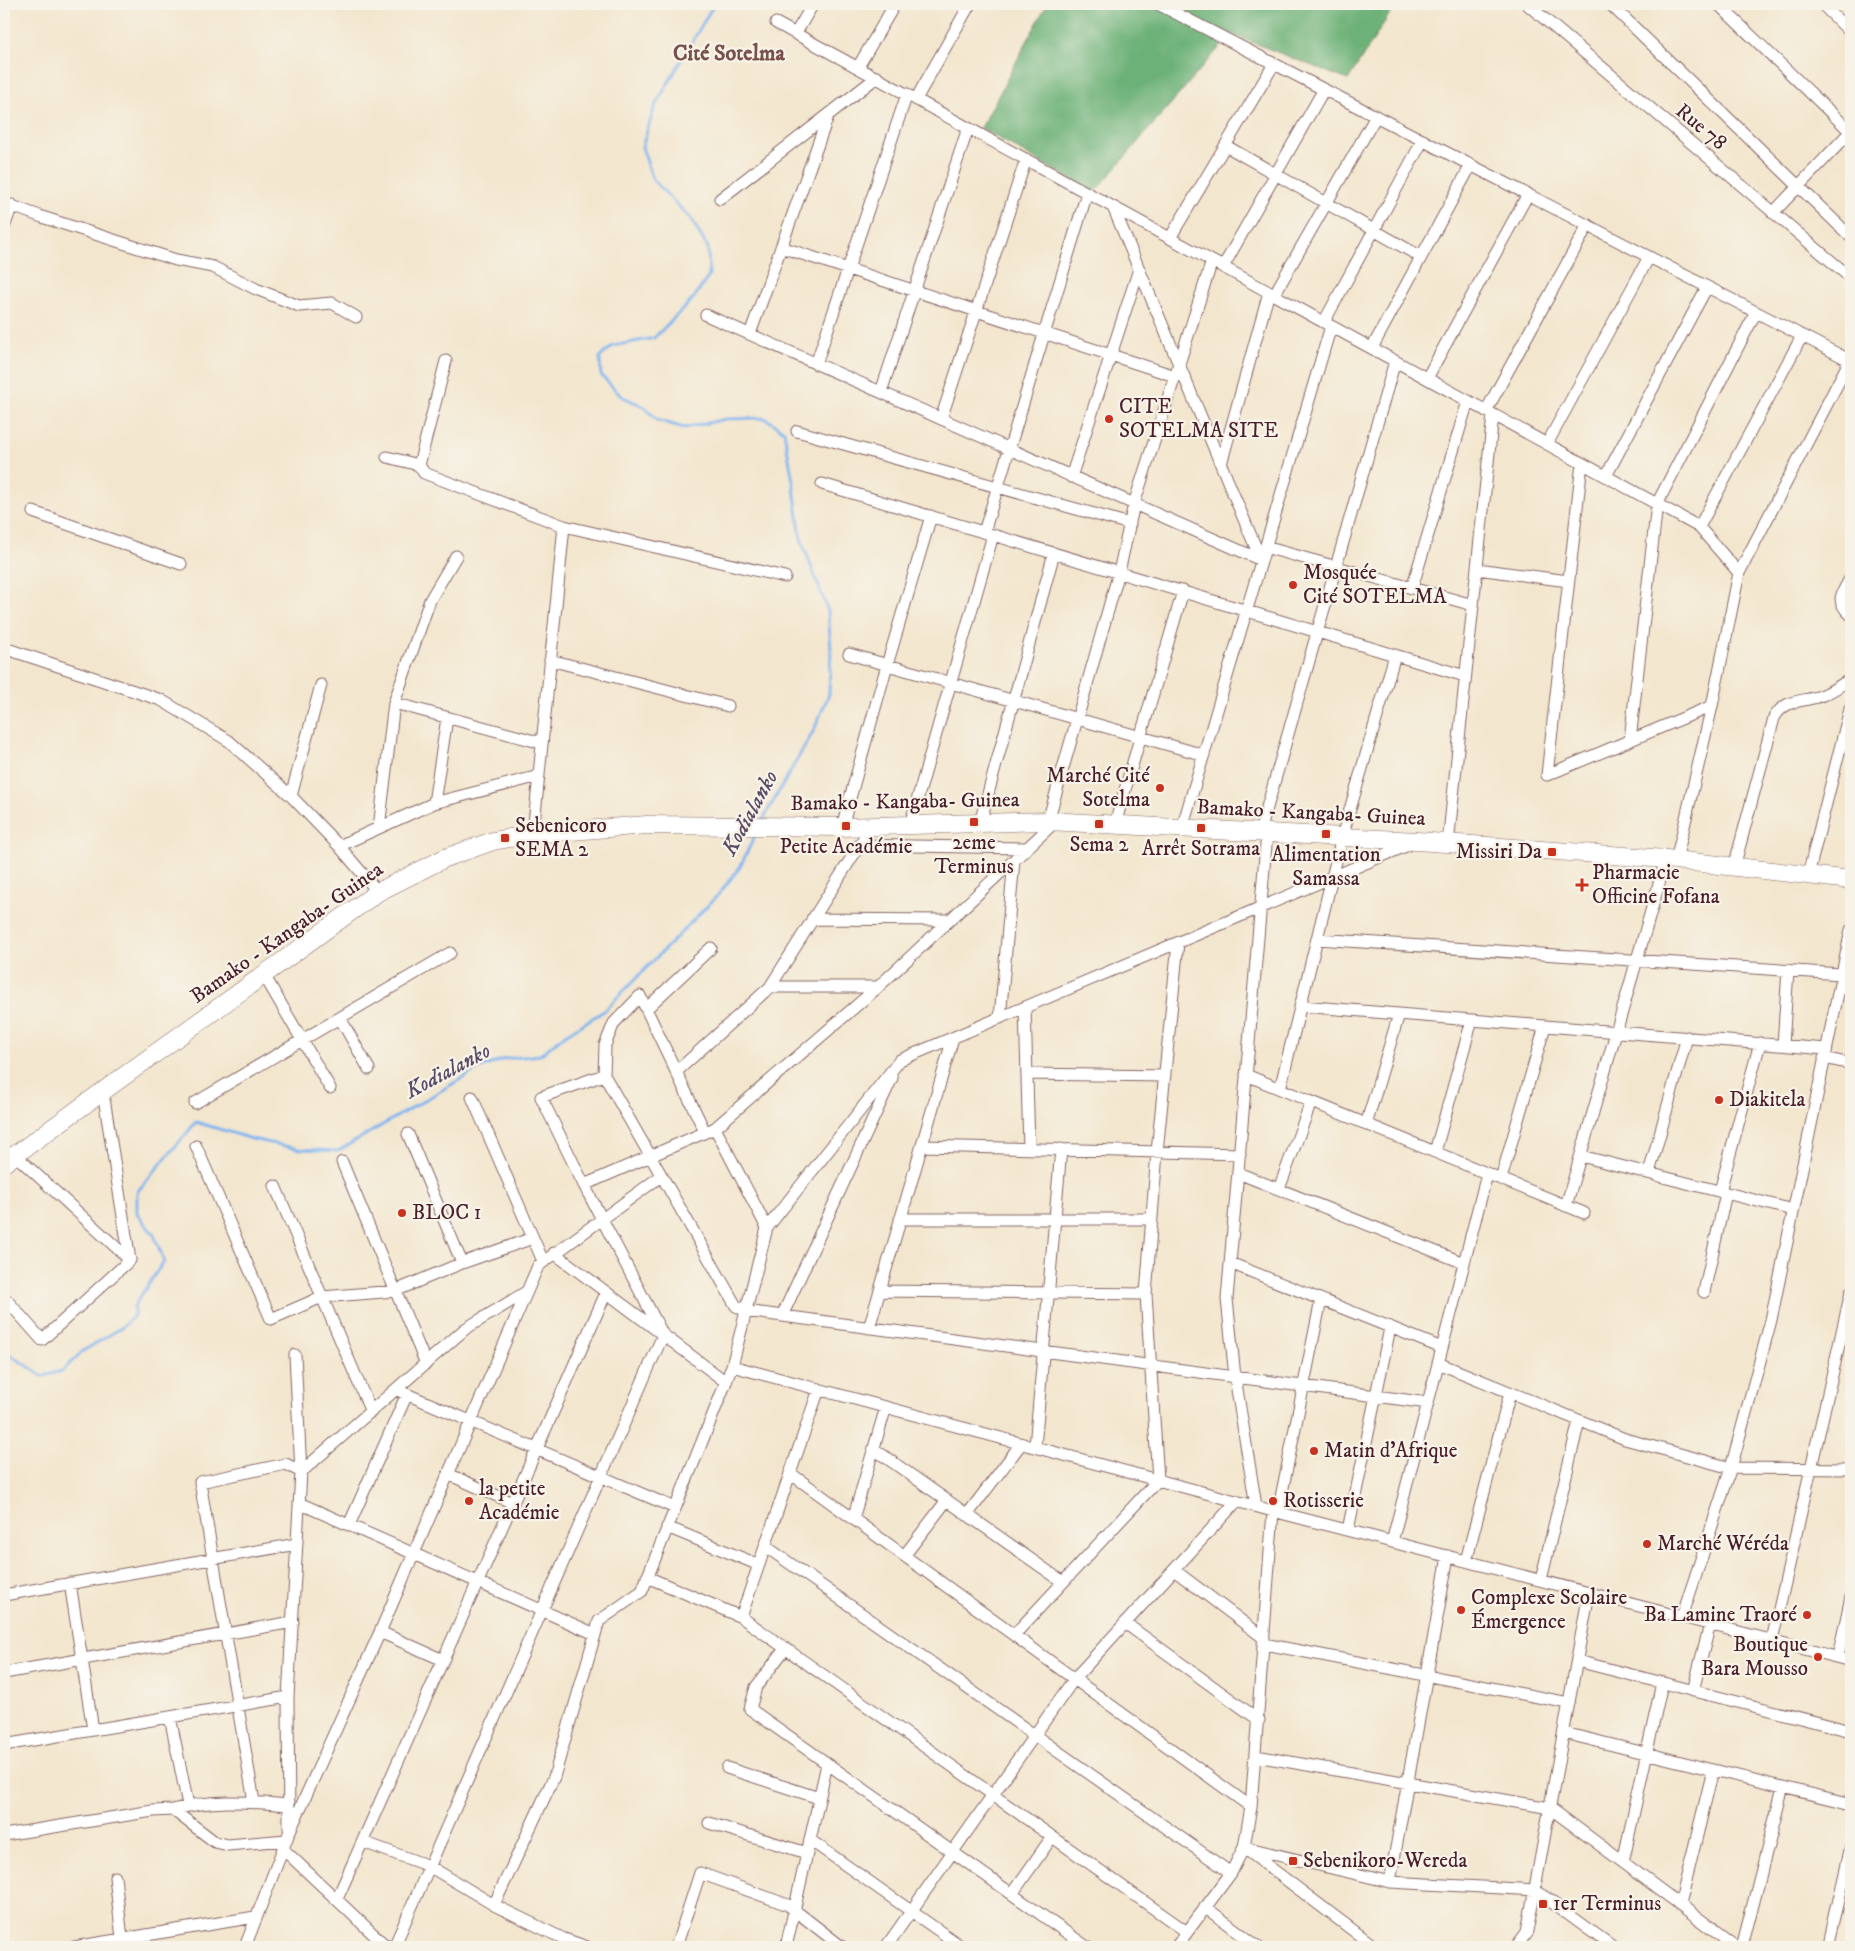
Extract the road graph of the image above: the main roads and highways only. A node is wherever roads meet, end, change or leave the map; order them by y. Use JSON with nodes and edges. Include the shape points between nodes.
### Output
{"nodes":[{"id":1,"x":1851,"y":880,"type":"edge"},
{"id":2,"x":10,"y":1159,"type":"edge"}],
"edges":[{"from":1,"to":2,"type":"main road","name":"Bamako - Kangaba- Guinea","via":[[1671,860],[1417,841],[1052,821],[842,827],[647,825],[533,834],[493,841],[445,858],[378,892]]}]}
